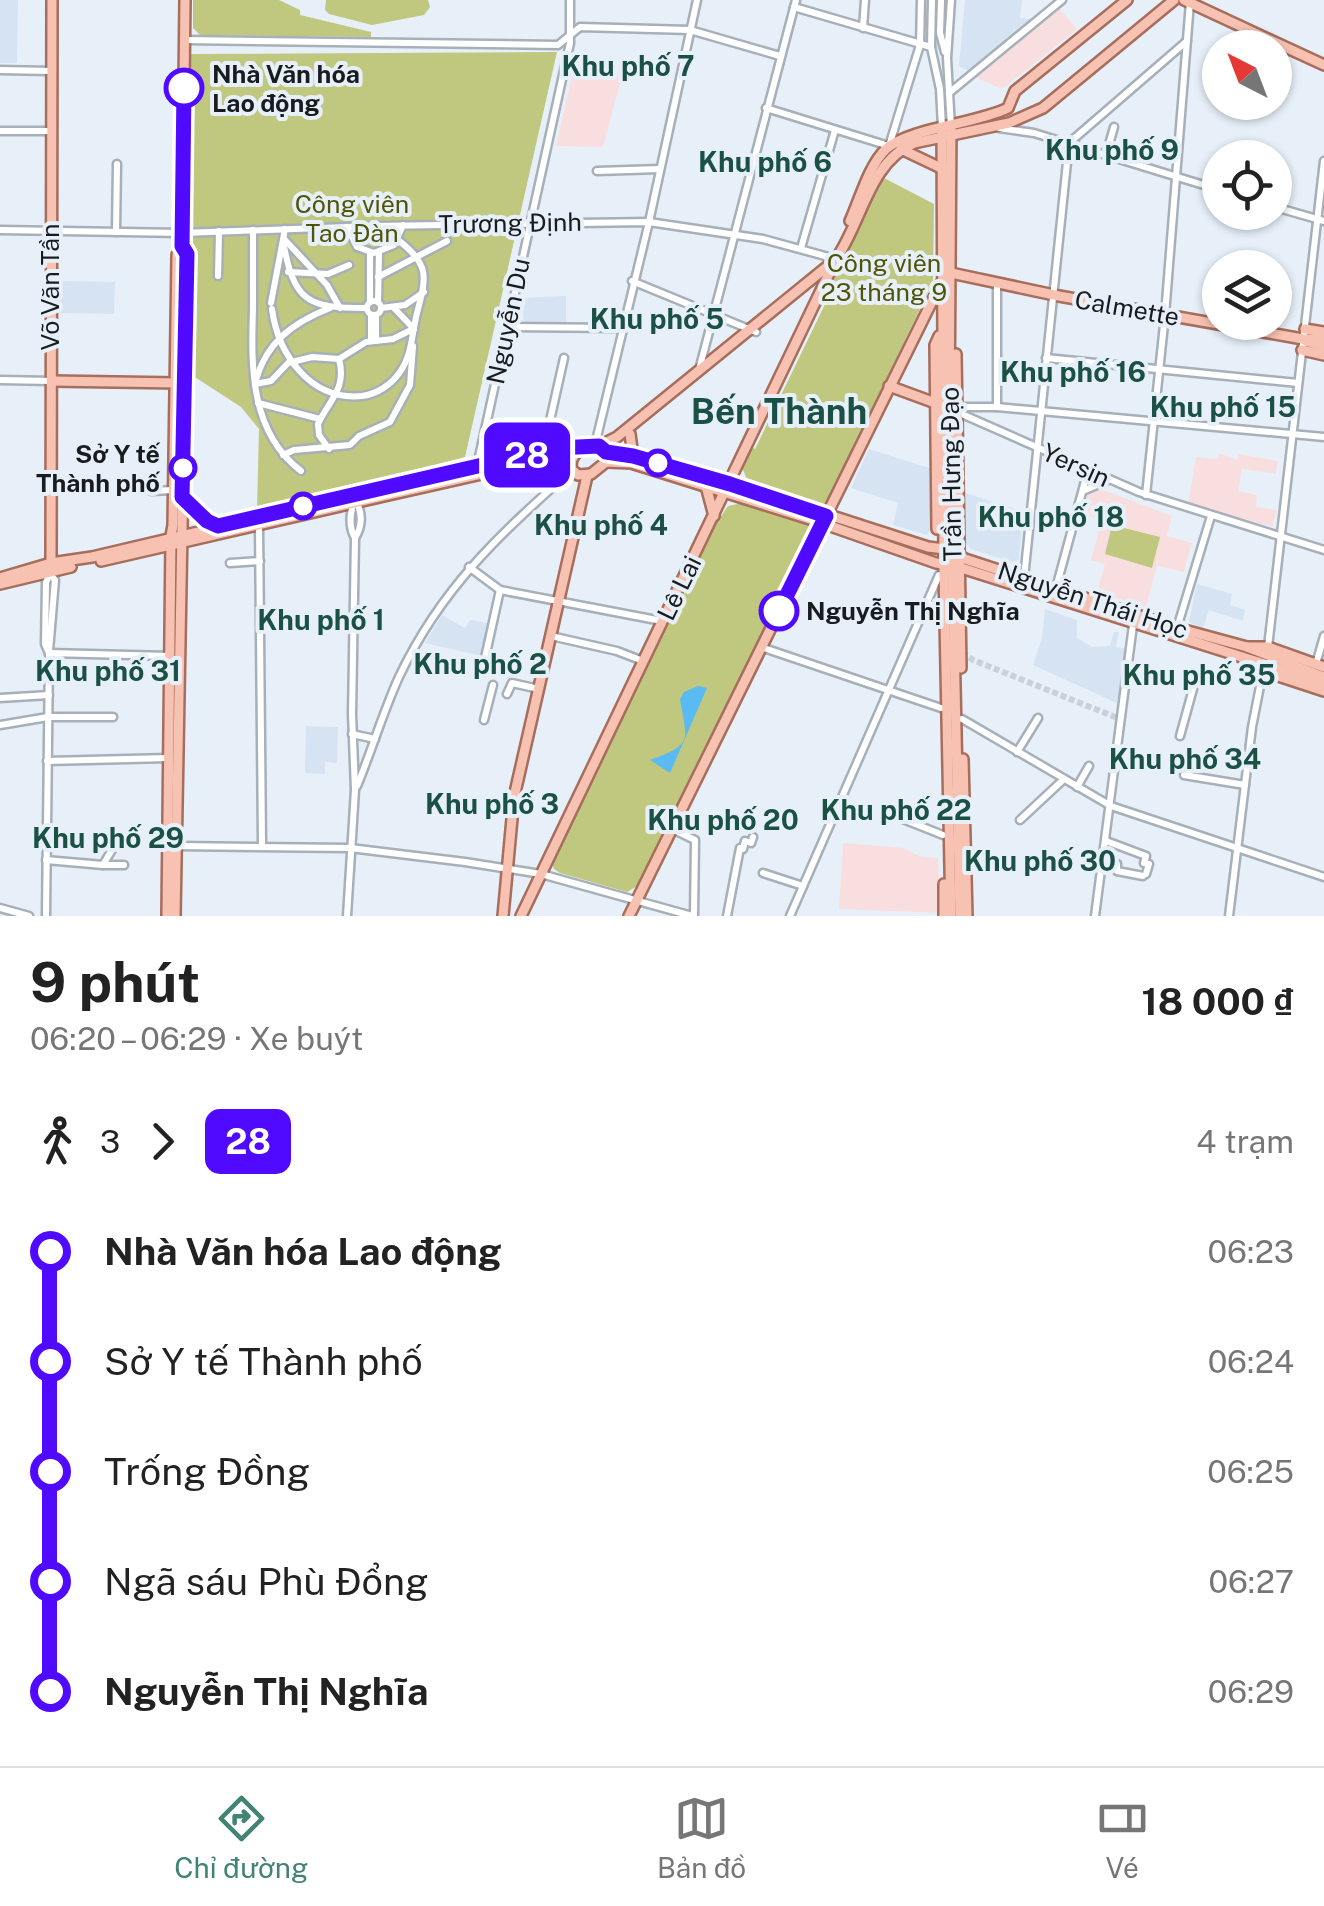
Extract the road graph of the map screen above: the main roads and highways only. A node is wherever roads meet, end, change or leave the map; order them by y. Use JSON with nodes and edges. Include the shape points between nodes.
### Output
{"nodes":[{"id":1,"x":52,"y":0,"type":"edge"},
{"id":2,"x":185,"y":0,"type":"edge"},
{"id":3,"x":1127,"y":0,"type":"edge"},
{"id":4,"x":1174,"y":0,"type":"edge"},
{"id":5,"x":1187,"y":1,"type":"edge"},
{"id":6,"x":1324,"y":64,"type":"edge"},
{"id":7,"x":947,"y":132,"type":"junction"},
{"id":8,"x":901,"y":150,"type":"junction"},
{"id":9,"x":946,"y":172,"type":"junction"},
{"id":10,"x":836,"y":259,"type":"junction"},
{"id":11,"x":831,"y":270,"type":"junction"},
{"id":12,"x":951,"y":273,"type":"junction"},
{"id":13,"x":942,"y":281,"type":"junction"},
{"id":14,"x":930,"y":305,"type":"junction"},
{"id":15,"x":942,"y":308,"type":"junction"},
{"id":16,"x":754,"y":330,"type":"junction"},
{"id":17,"x":1303,"y":340,"type":"junction"},
{"id":18,"x":1321,"y":340,"type":"edge"},
{"id":19,"x":1324,"y":355,"type":"edge"},
{"id":20,"x":52,"y":380,"type":"junction"},
{"id":21,"x":181,"y":383,"type":"junction"},
{"id":22,"x":889,"y":386,"type":"junction"},
{"id":23,"x":948,"y":407,"type":"junction"},
{"id":24,"x":630,"y":434,"type":"junction"},
{"id":25,"x":946,"y":444,"type":"junction"},
{"id":26,"x":599,"y":450,"type":"junction"},
{"id":27,"x":633,"y":456,"type":"junction"},
{"id":28,"x":740,"y":463,"type":"junction"},
{"id":29,"x":571,"y":466,"type":"junction"},
{"id":30,"x":587,"y":476,"type":"junction"},
{"id":31,"x":708,"y":482,"type":"junction"},
{"id":32,"x":727,"y":488,"type":"junction"},
{"id":33,"x":178,"y":494,"type":"junction"},
{"id":34,"x":750,"y":495,"type":"junction"},
{"id":35,"x":355,"y":498,"type":"junction"},
{"id":36,"x":714,"y":516,"type":"junction"},
{"id":37,"x":824,"y":520,"type":"junction"},
{"id":38,"x":947,"y":520,"type":"junction"},
{"id":39,"x":218,"y":526,"type":"junction"},
{"id":40,"x":184,"y":539,"type":"junction"},
{"id":41,"x":197,"y":541,"type":"junction"},
{"id":42,"x":171,"y":542,"type":"junction"},
{"id":43,"x":943,"y":548,"type":"junction"},
{"id":44,"x":181,"y":566,"type":"junction"},
{"id":45,"x":946,"y":567,"type":"junction"},
{"id":46,"x":51,"y":569,"type":"junction"},
{"id":47,"x":0,"y":581,"type":"edge"},
{"id":48,"x":1054,"y":593,"type":"junction"},
{"id":49,"x":949,"y":609,"type":"junction"},
{"id":50,"x":1248,"y":653,"type":"junction"},
{"id":51,"x":174,"y":656,"type":"junction"},
{"id":52,"x":1320,"y":665,"type":"edge"},
{"id":53,"x":1324,"y":680,"type":"edge"},
{"id":54,"x":1324,"y":691,"type":"edge"},
{"id":55,"x":952,"y":714,"type":"junction"},
{"id":56,"x":953,"y":777,"type":"junction"},
{"id":57,"x":954,"y":836,"type":"junction"},
{"id":58,"x":172,"y":846,"type":"junction"},
{"id":59,"x":958,"y":914,"type":"edge"},
{"id":60,"x":167,"y":916,"type":"edge"},
{"id":61,"x":175,"y":916,"type":"edge"},
{"id":62,"x":503,"y":916,"type":"edge"},
{"id":63,"x":521,"y":916,"type":"edge"},
{"id":64,"x":630,"y":916,"type":"edge"}],
"edges":[{"from":1,"to":20,"type":"main road","name":"Võ Văn Tần"},
{"from":2,"to":21,"type":"main road"},
{"from":3,"to":7,"type":"main road","via":[[1015,92],[1008,108]]},
{"from":4,"to":7,"type":"main road","via":[[1043,108],[992,127]]},
{"from":5,"to":6,"type":"main road"},
{"from":7,"to":8,"type":"main road"},
{"from":7,"to":9,"type":"main road"},
{"from":7,"to":10,"type":"main road","name":"Lê Lai","via":[[889,146]]},
{"from":8,"to":9,"type":"main road"},
{"from":8,"to":10,"type":"main road","name":"Lê Lai","via":[[882,169]]},
{"from":9,"to":12,"type":"main road","name":"Trần Hưng Đạo"},
{"from":9,"to":13,"type":"main road","name":"Trần Hưng Đạo"},
{"from":10,"to":11,"type":"main road","name":"Lê Lai"},
{"from":10,"to":16,"type":"main road"},
{"from":11,"to":16,"type":"main road"},
{"from":11,"to":28,"type":"main road","name":"Lê Lai"},
{"from":12,"to":17,"type":"main road","name":"Calmette"},
{"from":12,"to":23,"type":"main road","name":"Trần Hưng Đạo"},
{"from":13,"to":14,"type":"main road"},
{"from":13,"to":15,"type":"main road","name":"Trần Hưng Đạo"},
{"from":14,"to":15,"type":"main road"},
{"from":14,"to":22,"type":"main road"},
{"from":15,"to":23,"type":"main road","name":"Trần Hưng Đạo","via":[[935,344]]},
{"from":16,"to":24,"type":"main road"},
{"from":16,"to":26,"type":"main road"},
{"from":17,"to":18,"type":"main road"},
{"from":17,"to":19,"type":"main road","name":"Calmette"},
{"from":20,"to":21,"type":"main road"},
{"from":20,"to":46,"type":"main road","name":"Võ Văn Tần"},
{"from":21,"to":33,"type":"main road"},
{"from":22,"to":23,"type":"main road","name":"Yersin"},
{"from":22,"to":37,"type":"main road"},
{"from":23,"to":25,"type":"main road","name":"Trần Hưng Đạo"},
{"from":23,"to":25,"type":"main road","name":"Trần Hưng Đạo"},
{"from":24,"to":26,"type":"main road"},
{"from":24,"to":27,"type":"main road"},
{"from":25,"to":38,"type":"main road","name":"Trần Hưng Đạo"},
{"from":26,"to":27,"type":"main road"},
{"from":26,"to":29,"type":"main road"},
{"from":26,"to":30,"type":"main road"},
{"from":26,"to":31,"type":"main road"},
{"from":26,"to":35,"type":"main road","via":[[556,448]]},
{"from":27,"to":31,"type":"main road"},
{"from":28,"to":31,"type":"main road"},
{"from":28,"to":32,"type":"main road","name":"Lê Lai"},
{"from":28,"to":34,"type":"main road"},
{"from":29,"to":30,"type":"main road"},
{"from":29,"to":35,"type":"main road","via":[[553,458]]},
{"from":30,"to":62,"type":"main road","via":[[514,798]]},
{"from":31,"to":32,"type":"main road"},
{"from":31,"to":36,"type":"main road"},
{"from":32,"to":34,"type":"main road"},
{"from":32,"to":36,"type":"main road","name":"Lê Lai"},
{"from":33,"to":39,"type":"main road"},
{"from":33,"to":40,"type":"main road"},
{"from":33,"to":42,"type":"main road"},
{"from":34,"to":36,"type":"main road"},
{"from":34,"to":37,"type":"main road"},
{"from":35,"to":39,"type":"main road"},
{"from":35,"to":41,"type":"main road"},
{"from":36,"to":63,"type":"main road","name":"Lê Lai"},
{"from":37,"to":43,"type":"main road","name":"Nguyễn Thái Học"},
{"from":37,"to":45,"type":"main road","name":"Nguyễn Thái Học"},
{"from":37,"to":64,"type":"main road"},
{"from":38,"to":43,"type":"main road","name":"Trần Hưng Đạo"},
{"from":38,"to":43,"type":"main road","name":"Trần Hưng Đạo"},
{"from":39,"to":40,"type":"main road"},
{"from":40,"to":41,"type":"main road"},
{"from":40,"to":42,"type":"main road"},
{"from":40,"to":44,"type":"main road"},
{"from":41,"to":44,"type":"main road"},
{"from":42,"to":46,"type":"main road"},
{"from":42,"to":51,"type":"main road"},
{"from":43,"to":45,"type":"main road","name":"Trần Hưng Đạo"},
{"from":43,"to":45,"type":"main road","name":"Trần Hưng Đạo"},
{"from":43,"to":48,"type":"main road","name":"Nguyễn Thái Học"},
{"from":44,"to":51,"type":"main road"},
{"from":45,"to":48,"type":"main road","name":"Nguyễn Thái Học"},
{"from":45,"to":49,"type":"main road","name":"Trần Hưng Đạo"},
{"from":45,"to":49,"type":"main road","name":"Trần Hưng Đạo"},
{"from":46,"to":47,"type":"main road"},
{"from":48,"to":50,"type":"main road","name":"Nguyễn Thái Học"},
{"from":48,"to":50,"type":"main road","name":"Nguyễn Thái Học","via":[[1133,624]]},
{"from":49,"to":55,"type":"main road","name":"Trần Hưng Đạo","via":[[943,665]]},
{"from":49,"to":55,"type":"main road","name":"Trần Hưng Đạo","via":[[958,657]]},
{"from":50,"to":52,"type":"main road","name":"Nguyễn Thái Học","via":[[1268,647]]},
{"from":50,"to":53,"type":"main road"},
{"from":50,"to":54,"type":"main road","name":"Nguyễn Thái Học","via":[[1263,672]]},
{"from":51,"to":58,"type":"main road"},
{"from":51,"to":58,"type":"main road"},
{"from":55,"to":56,"type":"main road","name":"Trần Hưng Đạo","via":[[960,751]]},
{"from":55,"to":56,"type":"main road","name":"Trần Hưng Đạo","via":[[944,737]]},
{"from":56,"to":57,"type":"main road","name":"Trần Hưng Đạo"},
{"from":56,"to":57,"type":"main road","name":"Trần Hưng Đạo","via":[[961,802]]},
{"from":57,"to":59,"type":"main road","name":"Trần Hưng Đạo","via":[[963,868]]},
{"from":57,"to":59,"type":"main road","name":"Trần Hưng Đạo","via":[[946,855],[947,895]]},
{"from":58,"to":60,"type":"main road"},
{"from":58,"to":61,"type":"main road"}]}
